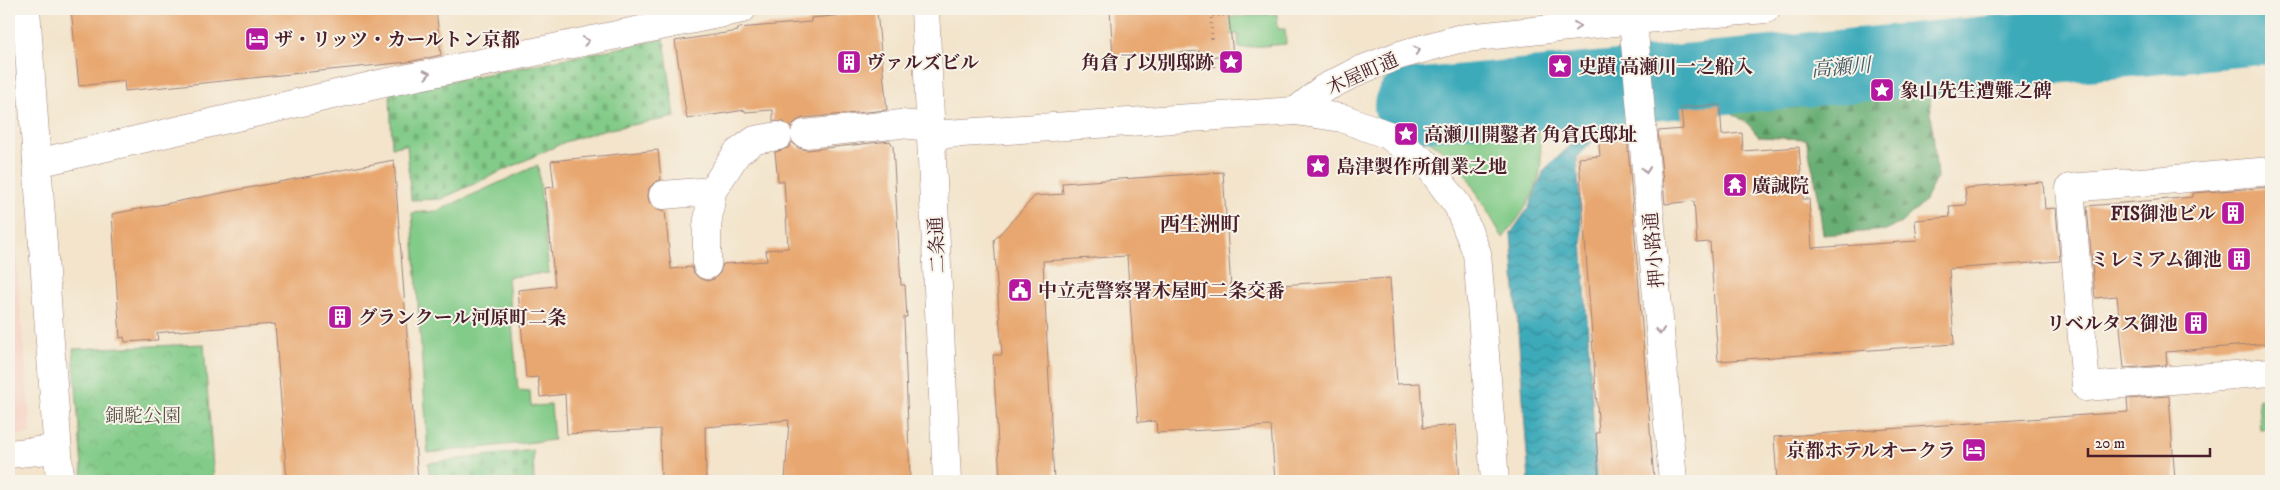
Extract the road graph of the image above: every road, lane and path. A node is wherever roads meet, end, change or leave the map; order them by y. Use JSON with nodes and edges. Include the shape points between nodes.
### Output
{"nodes":[{"id":1,"x":26,"y":9,"type":"edge"},
{"id":2,"x":742,"y":9,"type":"edge"},
{"id":3,"x":925,"y":9,"type":"edge"},
{"id":4,"x":1257,"y":9,"type":"edge"},
{"id":5,"x":1766,"y":9,"type":"edge"},
{"id":6,"x":1634,"y":20,"type":"junction"},
{"id":7,"x":1212,"y":39,"type":"dead end"},
{"id":8,"x":1214,"y":56,"type":"dead end"},
{"id":9,"x":1214,"y":68,"type":"dead end"},
{"id":10,"x":1296,"y":111,"type":"junction"},
{"id":11,"x":931,"y":131,"type":"junction"},
{"id":12,"x":806,"y":134,"type":"dead end"},
{"id":13,"x":778,"y":136,"type":"dead end"},
{"id":14,"x":37,"y":163,"type":"junction"},
{"id":15,"x":2271,"y":171,"type":"edge"},
{"id":16,"x":712,"y":191,"type":"junction"},
{"id":17,"x":663,"y":195,"type":"dead end"},
{"id":18,"x":707,"y":265,"type":"dead end"},
{"id":19,"x":2271,"y":372,"type":"edge"},
{"id":20,"x":57,"y":449,"type":"junction"},
{"id":21,"x":9,"y":454,"type":"edge"},
{"id":22,"x":60,"y":481,"type":"edge"},
{"id":23,"x":947,"y":481,"type":"edge"},
{"id":24,"x":1495,"y":481,"type":"edge"},
{"id":25,"x":1673,"y":481,"type":"edge"}],
"edges":[{"from":1,"to":14,"type":"street"},
{"from":14,"to":2,"type":"street","one_way":true,"via":[[380,84]]},
{"from":3,"to":11,"type":"street","name":"二条通"},
{"from":4,"to":7,"type":"path","via":[[1258,13],[1211,16]]},
{"from":5,"to":6,"type":"street","name":"木屋町通"},
{"from":10,"to":6,"type":"street","name":"木屋町通","one_way":true,"via":[[1323,89],[1358,71],[1458,39]]},
{"from":6,"to":25,"type":"street","name":"押小路通","one_way":true},
{"from":8,"to":9,"type":"path"},
{"from":10,"to":11,"type":"street"},
{"from":10,"to":24,"type":"street","via":[[1342,118],[1388,135],[1428,165],[1458,206],[1477,253]]},
{"from":11,"to":12,"type":"street","via":[[901,124]]},
{"from":11,"to":23,"type":"street","name":"二条通"},
{"from":13,"to":16,"type":"street","via":[[755,140],[737,153]]},
{"from":14,"to":20,"type":"street"},
{"from":15,"to":19,"type":"street","via":[[2070,188],[2086,388]]},
{"from":16,"to":17,"type":"street"},
{"from":16,"to":18,"type":"street"},
{"from":20,"to":21,"type":"street"},
{"from":20,"to":22,"type":"street"}]}
